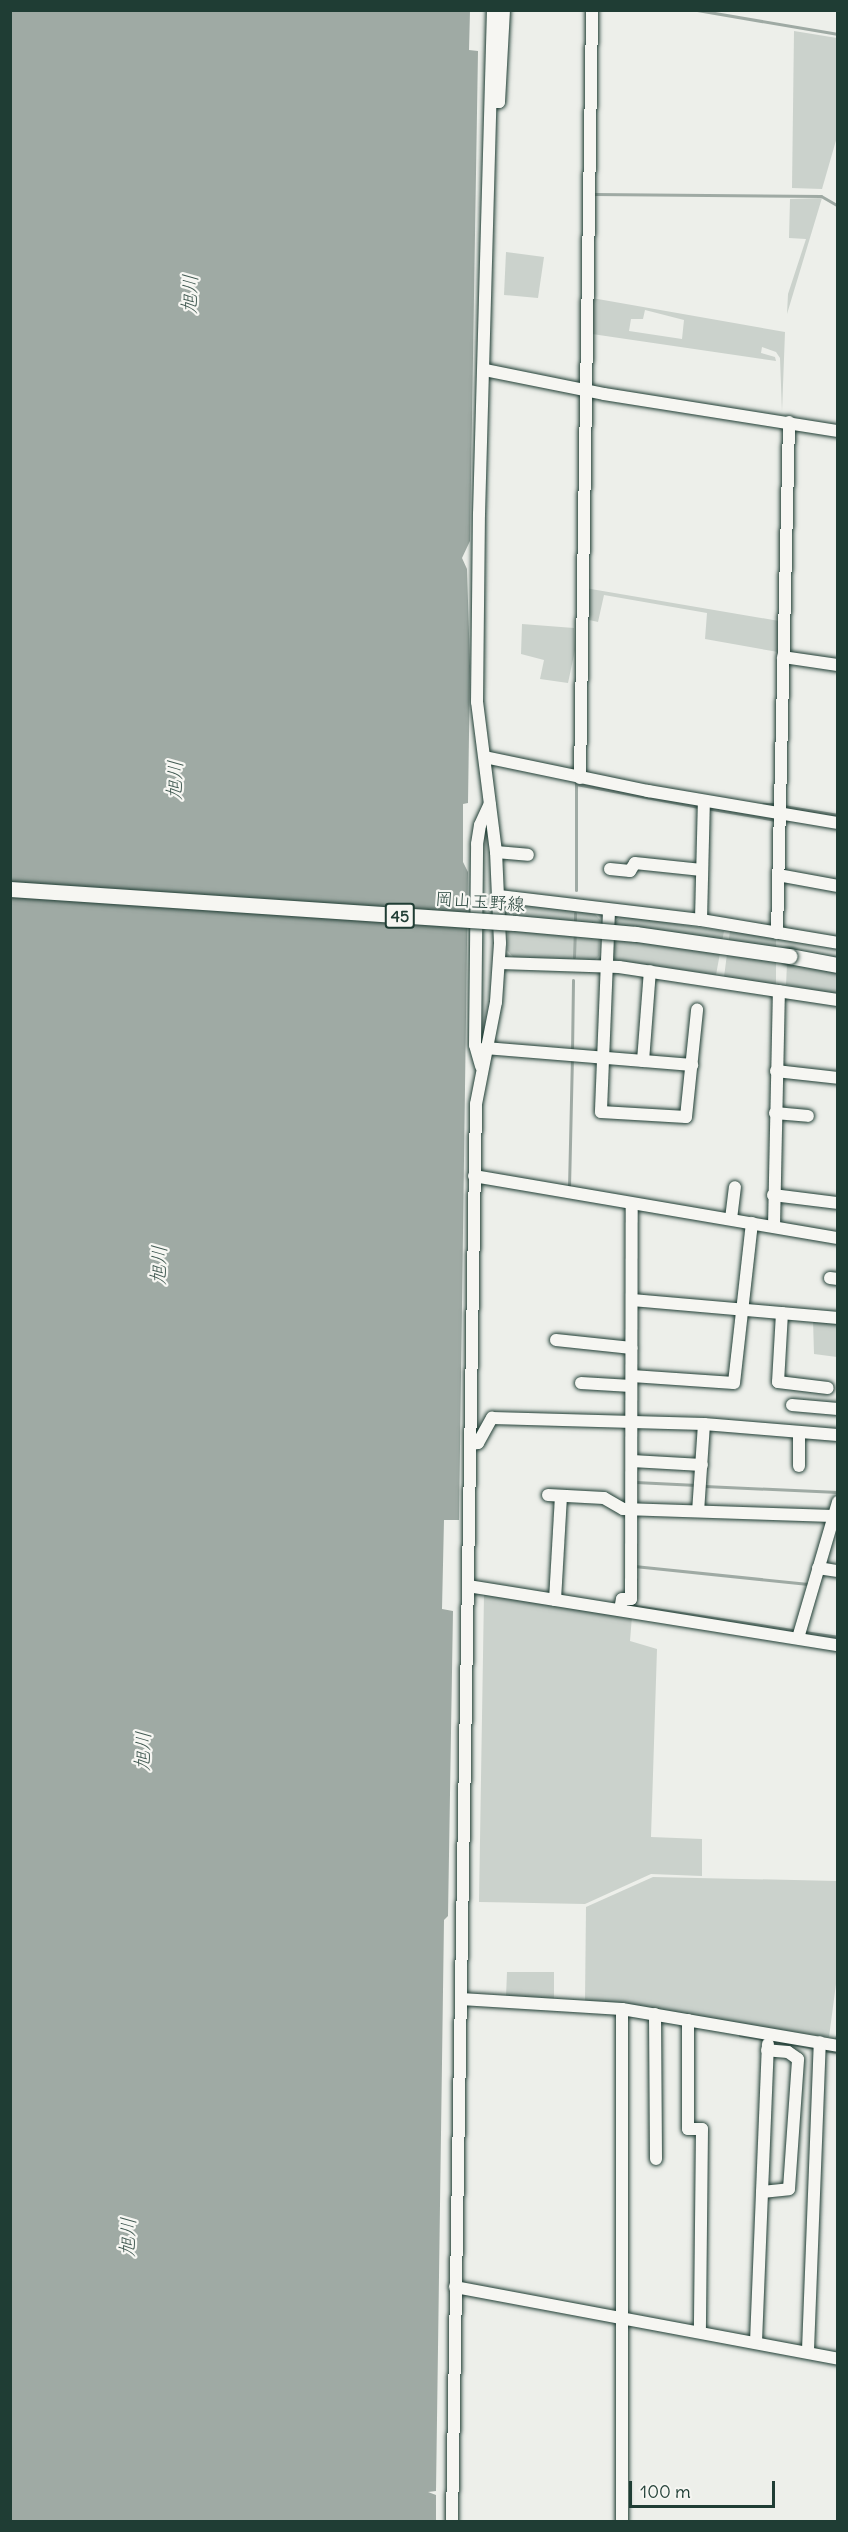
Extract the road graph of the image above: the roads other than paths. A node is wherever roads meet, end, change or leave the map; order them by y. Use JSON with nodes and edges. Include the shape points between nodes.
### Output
{"nodes":[{"id":1,"x":493,"y":10,"type":"edge"},
{"id":2,"x":504,"y":10,"type":"edge"},
{"id":3,"x":592,"y":10,"type":"edge"},
{"id":4,"x":491,"y":102,"type":"junction"},
{"id":5,"x":485,"y":370,"type":"junction"},
{"id":6,"x":585,"y":390,"type":"junction"},
{"id":7,"x":789,"y":424,"type":"junction"},
{"id":8,"x":837,"y":431,"type":"edge"},
{"id":9,"x":783,"y":657,"type":"junction"},
{"id":10,"x":837,"y":665,"type":"edge"},
{"id":11,"x":485,"y":757,"type":"junction"},
{"id":12,"x":577,"y":777,"type":"junction"},
{"id":13,"x":490,"y":803,"type":"junction"},
{"id":14,"x":704,"y":805,"type":"junction"},
{"id":15,"x":780,"y":812,"type":"junction"},
{"id":16,"x":837,"y":823,"type":"edge"},
{"id":17,"x":496,"y":852,"type":"junction"},
{"id":18,"x":528,"y":855,"type":"dead end"},
{"id":19,"x":610,"y":869,"type":"dead end"},
{"id":20,"x":702,"y":870,"type":"junction"},
{"id":21,"x":778,"y":875,"type":"junction"},
{"id":22,"x":837,"y":886,"type":"edge"},
{"id":23,"x":10,"y":889,"type":"edge"},
{"id":24,"x":498,"y":896,"type":"junction"},
{"id":25,"x":609,"y":911,"type":"junction"},
{"id":26,"x":701,"y":920,"type":"junction"},
{"id":27,"x":777,"y":933,"type":"junction"},
{"id":28,"x":837,"y":943,"type":"edge"},
{"id":29,"x":500,"y":963,"type":"junction"},
{"id":30,"x":837,"y":965,"type":"edge"},
{"id":31,"x":605,"y":967,"type":"junction"},
{"id":32,"x":650,"y":971,"type":"junction"},
{"id":33,"x":779,"y":991,"type":"junction"},
{"id":34,"x":837,"y":1000,"type":"edge"},
{"id":35,"x":697,"y":1010,"type":"dead end"},
{"id":36,"x":485,"y":1048,"type":"junction"},
{"id":37,"x":603,"y":1057,"type":"junction"},
{"id":38,"x":643,"y":1060,"type":"junction"},
{"id":39,"x":692,"y":1065,"type":"junction"},
{"id":40,"x":481,"y":1066,"type":"junction"},
{"id":41,"x":776,"y":1071,"type":"junction"},
{"id":42,"x":837,"y":1078,"type":"edge"},
{"id":43,"x":775,"y":1113,"type":"junction"},
{"id":44,"x":808,"y":1116,"type":"dead end"},
{"id":45,"x":474,"y":1176,"type":"junction"},
{"id":46,"x":735,"y":1187,"type":"dead end"},
{"id":47,"x":773,"y":1195,"type":"junction"},
{"id":48,"x":837,"y":1203,"type":"edge"},
{"id":49,"x":632,"y":1206,"type":"junction"},
{"id":50,"x":731,"y":1219,"type":"junction"},
{"id":51,"x":752,"y":1226,"type":"junction"},
{"id":52,"x":774,"y":1226,"type":"junction"},
{"id":53,"x":837,"y":1238,"type":"edge"},
{"id":54,"x":632,"y":1300,"type":"junction"},
{"id":55,"x":740,"y":1309,"type":"junction"},
{"id":56,"x":782,"y":1313,"type":"junction"},
{"id":57,"x":837,"y":1318,"type":"edge"},
{"id":58,"x":556,"y":1340,"type":"dead end"},
{"id":59,"x":628,"y":1348,"type":"junction"},
{"id":60,"x":581,"y":1383,"type":"dead end"},
{"id":61,"x":628,"y":1383,"type":"junction"},
{"id":62,"x":828,"y":1388,"type":"dead end"},
{"id":63,"x":792,"y":1405,"type":"dead end"},
{"id":64,"x":837,"y":1409,"type":"edge"},
{"id":65,"x":628,"y":1423,"type":"junction"},
{"id":66,"x":704,"y":1424,"type":"junction"},
{"id":67,"x":799,"y":1432,"type":"junction"},
{"id":68,"x":837,"y":1435,"type":"edge"},
{"id":69,"x":470,"y":1444,"type":"junction"},
{"id":70,"x":632,"y":1461,"type":"junction"},
{"id":71,"x":702,"y":1465,"type":"junction"},
{"id":72,"x":799,"y":1466,"type":"dead end"},
{"id":73,"x":837,"y":1503,"type":"edge"},
{"id":74,"x":628,"y":1509,"type":"junction"},
{"id":75,"x":698,"y":1511,"type":"junction"},
{"id":76,"x":833,"y":1516,"type":"junction"},
{"id":77,"x":818,"y":1568,"type":"junction"},
{"id":78,"x":837,"y":1571,"type":"edge"},
{"id":79,"x":468,"y":1586,"type":"junction"},
{"id":80,"x":555,"y":1600,"type":"junction"},
{"id":81,"x":625,"y":1603,"type":"junction"},
{"id":82,"x":798,"y":1634,"type":"junction"},
{"id":83,"x":837,"y":1645,"type":"edge"},
{"id":84,"x":461,"y":1999,"type":"junction"},
{"id":85,"x":622,"y":2009,"type":"junction"},
{"id":86,"x":655,"y":2018,"type":"junction"},
{"id":87,"x":687,"y":2024,"type":"junction"},
{"id":88,"x":768,"y":2041,"type":"junction"},
{"id":89,"x":790,"y":2045,"type":"junction"},
{"id":90,"x":837,"y":2046,"type":"edge"},
{"id":91,"x":820,"y":2047,"type":"junction"},
{"id":92,"x":656,"y":2159,"type":"dead end"},
{"id":93,"x":762,"y":2192,"type":"junction"},
{"id":94,"x":455,"y":2287,"type":"junction"},
{"id":95,"x":627,"y":2319,"type":"junction"},
{"id":96,"x":700,"y":2331,"type":"junction"},
{"id":97,"x":756,"y":2342,"type":"junction"},
{"id":98,"x":808,"y":2350,"type":"junction"},
{"id":99,"x":837,"y":2358,"type":"edge"},
{"id":100,"x":452,"y":2522,"type":"edge"},
{"id":101,"x":622,"y":2522,"type":"edge"}],
"edges":[{"from":1,"to":4,"type":"street"},
{"from":2,"to":4,"type":"street","via":[[499,102]]},
{"from":3,"to":6,"type":"street"},
{"from":4,"to":5,"type":"street"},
{"from":5,"to":6,"type":"street"},
{"from":5,"to":11,"type":"street","via":[[478,513],[477,690]]},
{"from":6,"to":7,"type":"street"},
{"from":6,"to":12,"type":"street"},
{"from":7,"to":8,"type":"street"},
{"from":7,"to":9,"type":"street"},
{"from":9,"to":10,"type":"street"},
{"from":9,"to":15,"type":"street"},
{"from":11,"to":12,"type":"street"},
{"from":11,"to":13,"type":"street"},
{"from":12,"to":14,"type":"street"},
{"from":13,"to":17,"type":"street"},
{"from":13,"to":40,"type":"street","via":[[477,844],[475,1045]]},
{"from":14,"to":15,"type":"street"},
{"from":14,"to":20,"type":"street"},
{"from":15,"to":16,"type":"street"},
{"from":15,"to":21,"type":"street"},
{"from":17,"to":18,"type":"street"},
{"from":17,"to":24,"type":"street"},
{"from":19,"to":20,"type":"street","via":[[630,871],[635,862]]},
{"from":20,"to":26,"type":"street"},
{"from":21,"to":22,"type":"street"},
{"from":21,"to":27,"type":"street"},
{"from":23,"to":30,"type":"main road","name":"岡山玉野線","number":"45","bridge":true,"via":[[636,934]]},
{"from":24,"to":25,"type":"street"},
{"from":24,"to":29,"type":"street"},
{"from":25,"to":26,"type":"street"},
{"from":25,"to":31,"type":"street"},
{"from":26,"to":27,"type":"street"},
{"from":27,"to":28,"type":"street"},
{"from":29,"to":31,"type":"street"},
{"from":29,"to":36,"type":"street"},
{"from":31,"to":32,"type":"street"},
{"from":31,"to":37,"type":"street"},
{"from":32,"to":33,"type":"street"},
{"from":32,"to":38,"type":"street"},
{"from":33,"to":34,"type":"street"},
{"from":33,"to":41,"type":"street"},
{"from":35,"to":39,"type":"street"},
{"from":36,"to":37,"type":"street"},
{"from":36,"to":40,"type":"street"},
{"from":37,"to":38,"type":"street"},
{"from":37,"to":39,"type":"street","via":[[601,1112],[686,1118]]},
{"from":38,"to":39,"type":"street"},
{"from":40,"to":45,"type":"street"},
{"from":41,"to":42,"type":"street"},
{"from":41,"to":43,"type":"street"},
{"from":43,"to":44,"type":"street"},
{"from":43,"to":47,"type":"street"},
{"from":45,"to":49,"type":"street"},
{"from":45,"to":69,"type":"street"},
{"from":46,"to":50,"type":"street"},
{"from":47,"to":48,"type":"street"},
{"from":47,"to":52,"type":"street"},
{"from":49,"to":50,"type":"street"},
{"from":49,"to":54,"type":"street"},
{"from":50,"to":51,"type":"street"},
{"from":51,"to":52,"type":"street"},
{"from":51,"to":55,"type":"street"},
{"from":52,"to":53,"type":"street"},
{"from":54,"to":55,"type":"street"},
{"from":54,"to":59,"type":"street"},
{"from":55,"to":56,"type":"street"},
{"from":55,"to":61,"type":"street","via":[[734,1383]]},
{"from":56,"to":57,"type":"street"},
{"from":56,"to":62,"type":"street","via":[[778,1382]]},
{"from":58,"to":59,"type":"street"},
{"from":59,"to":61,"type":"street"},
{"from":60,"to":61,"type":"street"},
{"from":61,"to":65,"type":"street"},
{"from":63,"to":64,"type":"street"},
{"from":65,"to":66,"type":"street"},
{"from":65,"to":69,"type":"street","via":[[492,1418],[478,1443]]},
{"from":65,"to":70,"type":"street"},
{"from":66,"to":67,"type":"street"},
{"from":66,"to":71,"type":"street"},
{"from":67,"to":68,"type":"street"},
{"from":67,"to":72,"type":"street"},
{"from":69,"to":79,"type":"street"},
{"from":70,"to":71,"type":"street"},
{"from":70,"to":74,"type":"street"},
{"from":71,"to":75,"type":"street"},
{"from":73,"to":76,"type":"street"},
{"from":74,"to":75,"type":"street"},
{"from":74,"to":80,"type":"street","via":[[604,1498],[554,1496]]},
{"from":74,"to":81,"type":"street"},
{"from":75,"to":76,"type":"street"},
{"from":76,"to":77,"type":"street"},
{"from":77,"to":78,"type":"street"},
{"from":77,"to":82,"type":"street"},
{"from":79,"to":80,"type":"street"},
{"from":79,"to":84,"type":"street"},
{"from":80,"to":81,"type":"street"},
{"from":81,"to":82,"type":"street"},
{"from":82,"to":83,"type":"street"},
{"from":84,"to":85,"type":"street"},
{"from":84,"to":94,"type":"street"},
{"from":85,"to":86,"type":"street"},
{"from":85,"to":95,"type":"street"},
{"from":86,"to":87,"type":"street"},
{"from":86,"to":92,"type":"street"},
{"from":87,"to":88,"type":"street"},
{"from":87,"to":96,"type":"street","via":[[688,2129],[702,2129]]},
{"from":88,"to":89,"type":"street"},
{"from":88,"to":93,"type":"street"},
{"from":89,"to":91,"type":"street"},
{"from":89,"to":93,"type":"street","via":[[798,2059],[789,2189]]},
{"from":90,"to":91,"type":"street"},
{"from":91,"to":98,"type":"street"},
{"from":93,"to":97,"type":"street"},
{"from":94,"to":95,"type":"street"},
{"from":94,"to":100,"type":"street"},
{"from":95,"to":96,"type":"street"},
{"from":95,"to":101,"type":"street"},
{"from":96,"to":97,"type":"street"},
{"from":97,"to":98,"type":"street"},
{"from":98,"to":99,"type":"street"}]}
